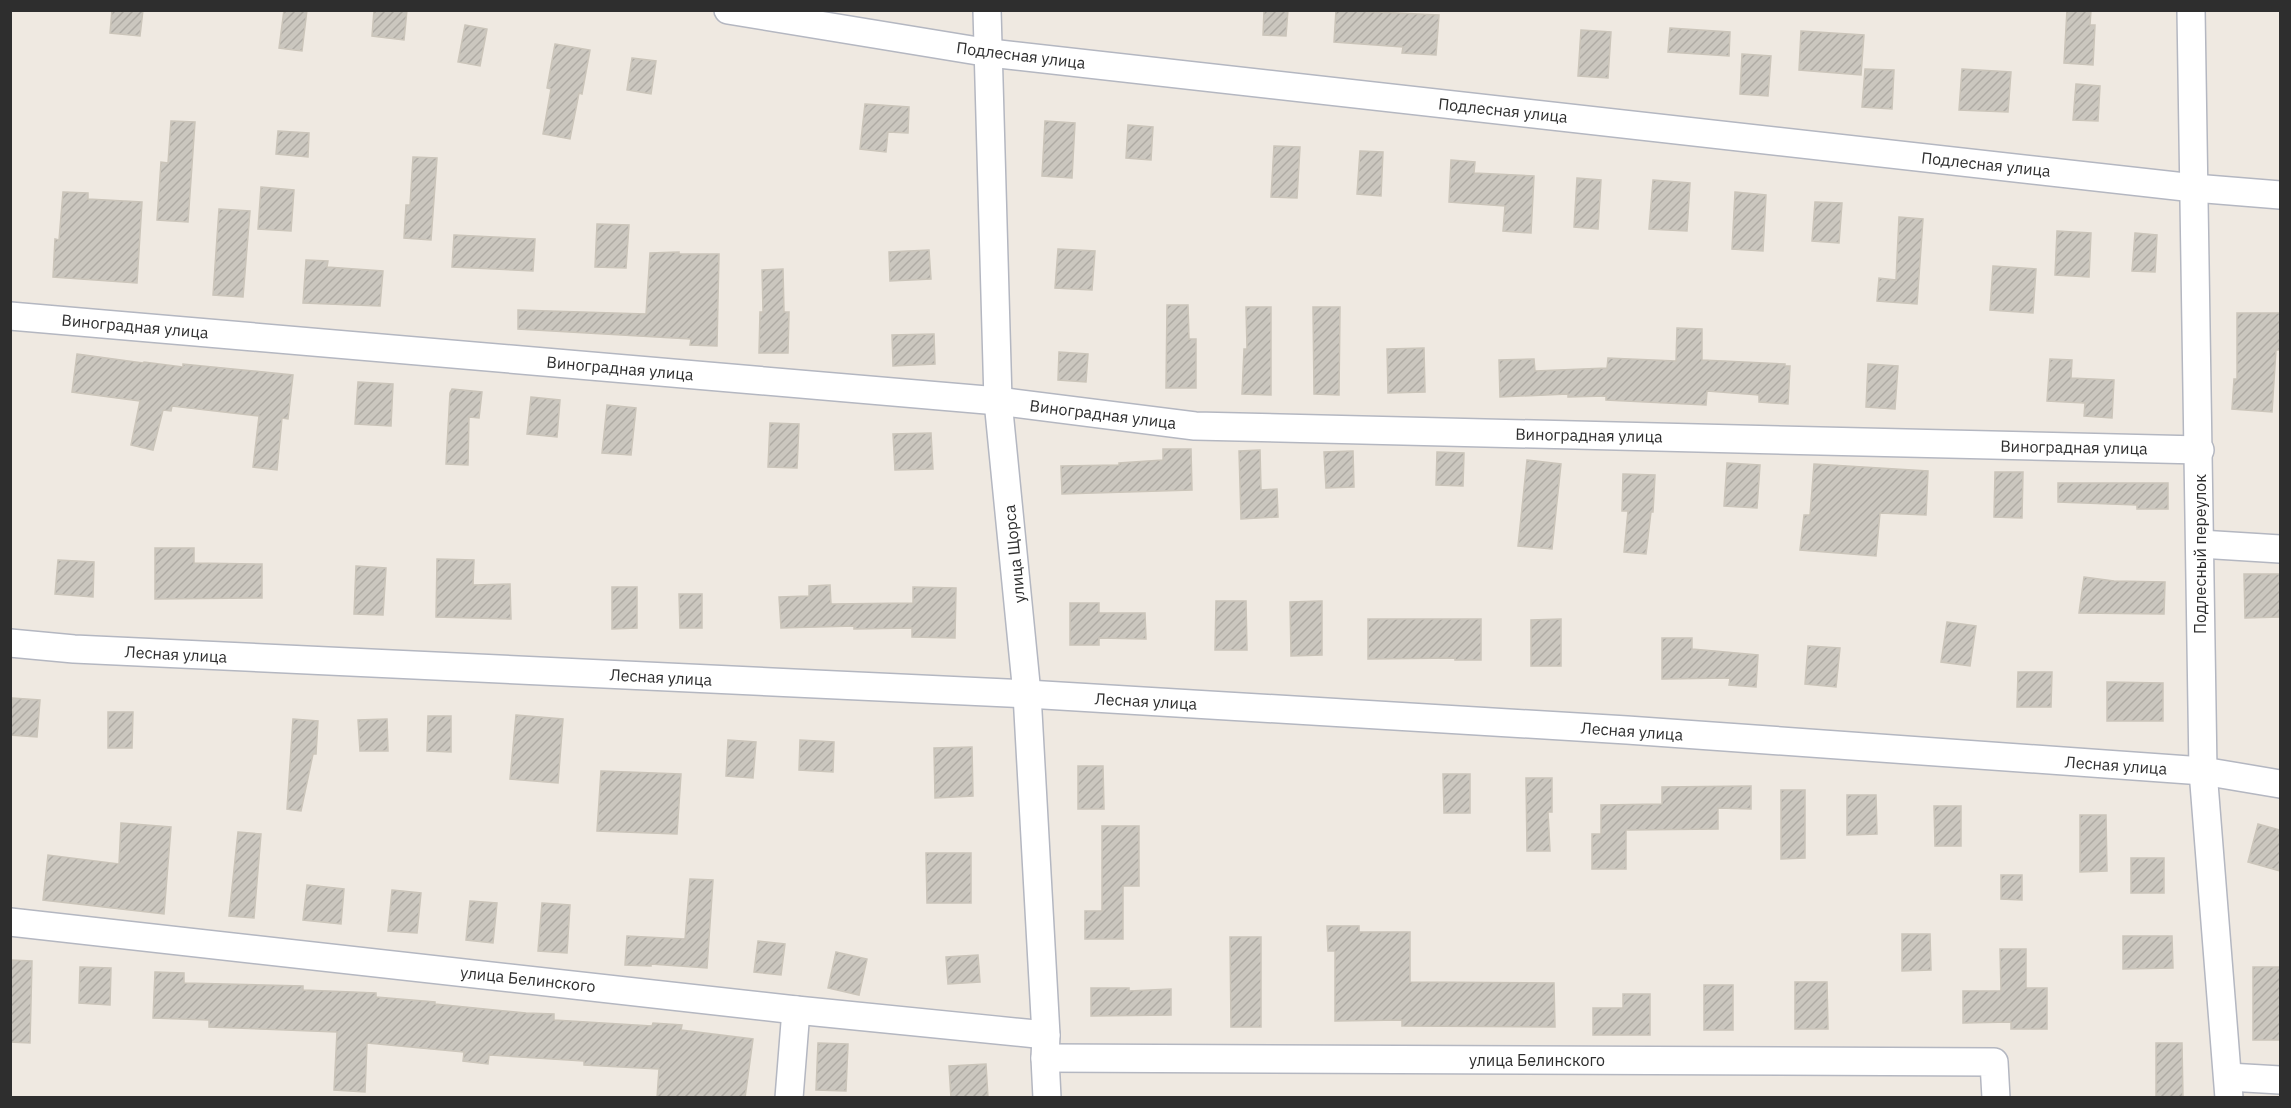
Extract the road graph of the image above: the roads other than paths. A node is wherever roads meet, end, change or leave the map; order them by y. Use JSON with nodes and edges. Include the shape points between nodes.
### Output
{"nodes":[{"id":1,"x":728,"y":10,"type":"edge"},
{"id":2,"x":987,"y":10,"type":"edge"},
{"id":3,"x":2191,"y":10,"type":"edge"},
{"id":4,"x":990,"y":53,"type":"junction"},
{"id":5,"x":2194,"y":188,"type":"junction"},
{"id":6,"x":2280,"y":195,"type":"edge"},
{"id":7,"x":10,"y":316,"type":"edge"},
{"id":8,"x":998,"y":401,"type":"junction"},
{"id":9,"x":2200,"y":450,"type":"junction"},
{"id":10,"x":2200,"y":544,"type":"junction"},
{"id":11,"x":2280,"y":549,"type":"edge"},
{"id":12,"x":10,"y":643,"type":"edge"},
{"id":13,"x":1028,"y":694,"type":"junction"},
{"id":14,"x":2203,"y":771,"type":"junction"},
{"id":15,"x":2280,"y":784,"type":"edge"},
{"id":16,"x":10,"y":922,"type":"edge"},
{"id":17,"x":796,"y":1010,"type":"junction"},
{"id":18,"x":1045,"y":1047,"type":"junction"},
{"id":19,"x":2280,"y":1080,"type":"edge"},
{"id":20,"x":2228,"y":1087,"type":"edge"},
{"id":21,"x":789,"y":1098,"type":"edge"},
{"id":22,"x":1047,"y":1098,"type":"edge"},
{"id":23,"x":1996,"y":1098,"type":"edge"}],
"edges":[{"from":1,"to":4,"type":"street","name":"Подлесная улица"},
{"from":2,"to":4,"type":"street","name":"улица Щорса"},
{"from":3,"to":5,"type":"street","name":"Подлесный переулок"},
{"from":4,"to":5,"type":"street","name":"Подлесная улица"},
{"from":4,"to":8,"type":"street","name":"улица Щорса"},
{"from":5,"to":6,"type":"street","name":"Подлесная улица"},
{"from":5,"to":9,"type":"street","name":"Подлесный переулок"},
{"from":7,"to":8,"type":"street","name":"Виноградная улица"},
{"from":8,"to":9,"type":"street","name":"Виноградная улица","via":[[1196,426]]},
{"from":8,"to":13,"type":"street","name":"улица Щорса"},
{"from":9,"to":10,"type":"street","name":"Подлесный переулок"},
{"from":10,"to":11,"type":"street"},
{"from":10,"to":14,"type":"street","name":"Подлесный переулок"},
{"from":12,"to":13,"type":"street","name":"Лесная улица"},
{"from":13,"to":14,"type":"street","name":"Лесная улица","via":[[1627,730]]},
{"from":13,"to":18,"type":"street","name":"улица Щорса"},
{"from":14,"to":15,"type":"street","name":"Лесная улица"},
{"from":14,"to":20,"type":"street","name":"Подлесный переулок"},
{"from":16,"to":17,"type":"street","name":"улица Белинского"},
{"from":17,"to":18,"type":"street","name":"улица Белинского"},
{"from":17,"to":21,"type":"street"},
{"from":18,"to":22,"type":"street","name":"улица Щорса"},
{"from":18,"to":23,"type":"street","name":"улица Белинского","via":[[1994,1062]]},
{"from":19,"to":20,"type":"street"}]}
